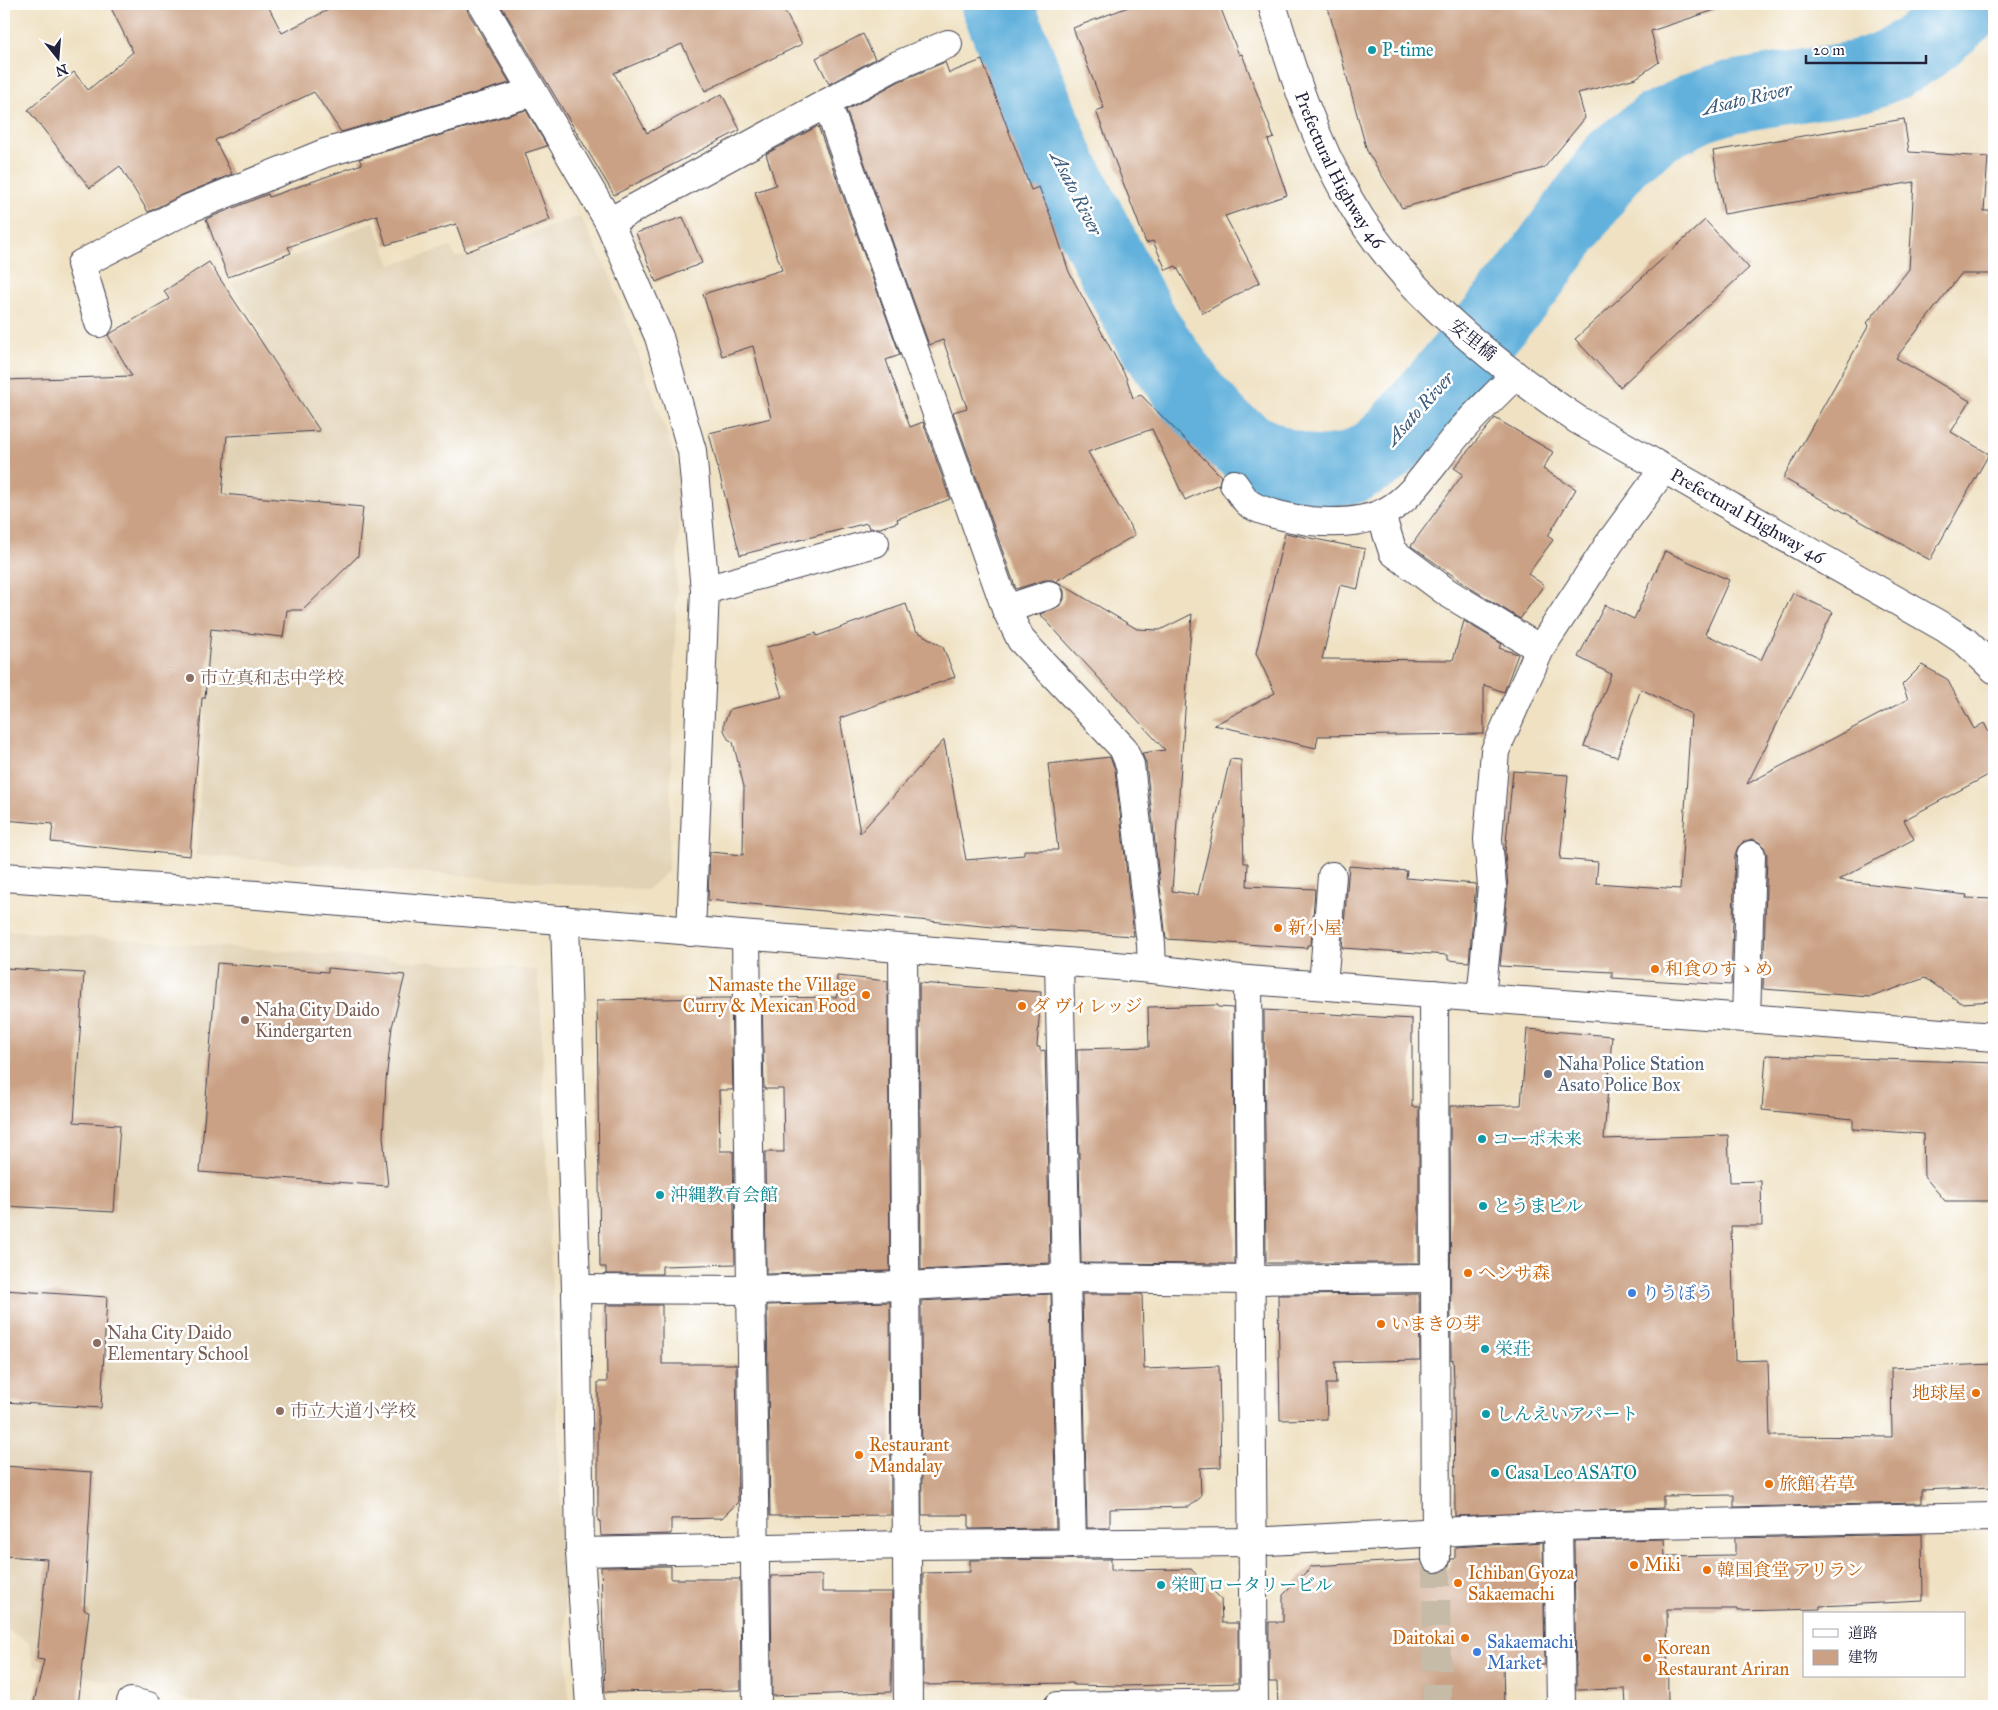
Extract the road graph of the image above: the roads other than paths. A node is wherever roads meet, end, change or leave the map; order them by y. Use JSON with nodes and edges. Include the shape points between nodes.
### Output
{"nodes":[{"id":1,"x":482,"y":4,"type":"edge"},
{"id":2,"x":1272,"y":4,"type":"edge"},
{"id":3,"x":948,"y":44,"type":"dead end"},
{"id":4,"x":534,"y":92,"type":"junction"},
{"id":5,"x":827,"y":103,"type":"junction"},
{"id":6,"x":609,"y":222,"type":"junction"},
{"id":7,"x":1444,"y":316,"type":"joint"},
{"id":8,"x":99,"y":323,"type":"dead end"},
{"id":9,"x":1509,"y":369,"type":"junction"},
{"id":10,"x":1663,"y":470,"type":"junction"},
{"id":11,"x":1234,"y":484,"type":"dead end"},
{"id":12,"x":1382,"y":515,"type":"junction"},
{"id":13,"x":875,"y":542,"type":"dead end"},
{"id":14,"x":705,"y":590,"type":"junction"},
{"id":15,"x":1049,"y":595,"type":"dead end"},
{"id":16,"x":1006,"y":609,"type":"junction"},
{"id":17,"x":1540,"y":649,"type":"junction"},
{"id":18,"x":1994,"y":669,"type":"edge"},
{"id":19,"x":1751,"y":855,"type":"dead end"},
{"id":20,"x":1332,"y":876,"type":"dead end"},
{"id":21,"x":4,"y":877,"type":"edge"},
{"id":22,"x":565,"y":920,"type":"junction"},
{"id":23,"x":691,"y":932,"type":"junction"},
{"id":24,"x":746,"y":937,"type":"junction"},
{"id":25,"x":903,"y":950,"type":"junction"},
{"id":26,"x":1059,"y":962,"type":"junction"},
{"id":27,"x":1152,"y":969,"type":"junction"},
{"id":28,"x":1248,"y":980,"type":"junction"},
{"id":29,"x":1323,"y":985,"type":"junction"},
{"id":30,"x":1434,"y":994,"type":"junction"},
{"id":31,"x":1481,"y":998,"type":"junction"},
{"id":32,"x":1746,"y":1018,"type":"junction"},
{"id":33,"x":1994,"y":1038,"type":"edge"},
{"id":34,"x":1065,"y":1278,"type":"junction"},
{"id":35,"x":1434,"y":1278,"type":"junction"},
{"id":36,"x":1251,"y":1280,"type":"junction"},
{"id":37,"x":906,"y":1286,"type":"junction"},
{"id":38,"x":576,"y":1290,"type":"junction"},
{"id":39,"x":751,"y":1290,"type":"junction"},
{"id":40,"x":1994,"y":1517,"type":"edge"},
{"id":41,"x":1558,"y":1526,"type":"junction"},
{"id":42,"x":1435,"y":1531,"type":"junction"},
{"id":43,"x":1252,"y":1542,"type":"junction"},
{"id":44,"x":1072,"y":1544,"type":"junction"},
{"id":45,"x":906,"y":1545,"type":"junction"},
{"id":46,"x":755,"y":1549,"type":"junction"},
{"id":47,"x":580,"y":1552,"type":"junction"},
{"id":48,"x":1436,"y":1558,"type":"tunnel mouth"},
{"id":49,"x":1254,"y":1705,"type":"edge"},
{"id":50,"x":590,"y":1706,"type":"edge"},
{"id":51,"x":757,"y":1706,"type":"edge"},
{"id":52,"x":908,"y":1706,"type":"edge"},
{"id":53,"x":1058,"y":1706,"type":"edge"},
{"id":54,"x":1561,"y":1706,"type":"edge"}],
"edges":[{"from":1,"to":4,"type":"street"},
{"from":2,"to":7,"type":"street","name":"Prefectural Highway 46","via":[[1290,65],[1319,138],[1350,202],[1391,257]]},
{"from":3,"to":5,"type":"street","via":[[893,67]]},
{"from":4,"to":6,"type":"street"},
{"from":4,"to":8,"type":"street","via":[[325,153],[188,209],[81,264]]},
{"from":5,"to":6,"type":"street"},
{"from":5,"to":16,"type":"street"},
{"from":6,"to":14,"type":"street","via":[[659,337],[692,451]]},
{"from":7,"to":9,"type":"street","name":"安里橋"},
{"from":9,"to":10,"type":"street","name":"Prefectural Highway 46","via":[[1578,420]]},
{"from":9,"to":12,"type":"street","via":[[1488,404],[1474,416],[1408,496]]},
{"from":10,"to":17,"type":"street","via":[[1609,544]]},
{"from":10,"to":18,"type":"street","name":"Prefectural Highway 46","via":[[1945,628],[1966,642]]},
{"from":11,"to":12,"type":"street","via":[[1250,504],[1294,519],[1338,524]]},
{"from":12,"to":17,"type":"street","via":[[1393,552],[1448,594]]},
{"from":13,"to":14,"type":"street"},
{"from":14,"to":23,"type":"street"},
{"from":15,"to":16,"type":"street"},
{"from":16,"to":27,"type":"street","via":[[1021,640],[1123,748],[1130,765],[1152,944]]},
{"from":17,"to":31,"type":"street","via":[[1495,752],[1488,839],[1492,886]]},
{"from":19,"to":32,"type":"street"},
{"from":20,"to":29,"type":"street"},
{"from":21,"to":22,"type":"street"},
{"from":22,"to":23,"type":"street"},
{"from":22,"to":38,"type":"street"},
{"from":23,"to":24,"type":"street"},
{"from":24,"to":25,"type":"street"},
{"from":24,"to":39,"type":"street"},
{"from":25,"to":26,"type":"street"},
{"from":25,"to":37,"type":"street"},
{"from":26,"to":27,"type":"street"},
{"from":26,"to":34,"type":"street"},
{"from":27,"to":28,"type":"street"},
{"from":28,"to":29,"type":"street"},
{"from":28,"to":36,"type":"street"},
{"from":29,"to":30,"type":"street"},
{"from":30,"to":31,"type":"street"},
{"from":30,"to":35,"type":"street"},
{"from":31,"to":32,"type":"street"},
{"from":32,"to":33,"type":"street"},
{"from":34,"to":36,"type":"street"},
{"from":34,"to":37,"type":"street"},
{"from":34,"to":44,"type":"street"},
{"from":35,"to":36,"type":"street"},
{"from":35,"to":42,"type":"street"},
{"from":36,"to":43,"type":"street"},
{"from":37,"to":39,"type":"street"},
{"from":37,"to":45,"type":"street"},
{"from":38,"to":39,"type":"street"},
{"from":38,"to":47,"type":"street"},
{"from":39,"to":46,"type":"street"},
{"from":40,"to":41,"type":"street"},
{"from":41,"to":42,"type":"street"},
{"from":41,"to":54,"type":"street"},
{"from":42,"to":43,"type":"street"},
{"from":42,"to":48,"type":"street"},
{"from":43,"to":44,"type":"street"},
{"from":43,"to":49,"type":"street"},
{"from":44,"to":45,"type":"street"},
{"from":45,"to":46,"type":"street"},
{"from":45,"to":52,"type":"street"},
{"from":46,"to":47,"type":"street"},
{"from":46,"to":51,"type":"street"},
{"from":47,"to":50,"type":"street"},
{"from":49,"to":53,"type":"street"}]}
